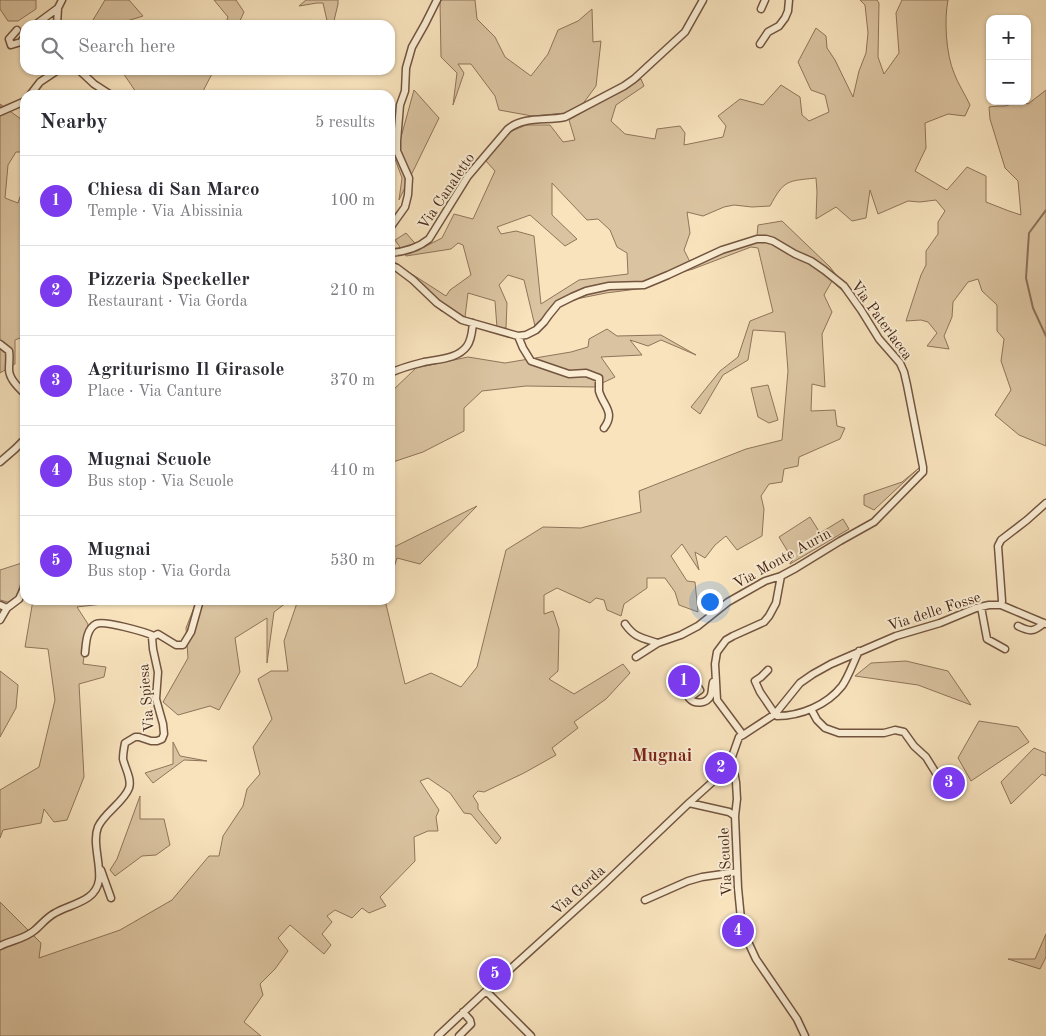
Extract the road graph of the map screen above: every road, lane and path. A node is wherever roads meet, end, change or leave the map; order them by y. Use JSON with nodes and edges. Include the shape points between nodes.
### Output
{"nodes":[{"id":1,"x":62,"y":0,"type":"edge"},
{"id":2,"x":437,"y":0,"type":"edge"},
{"id":3,"x":703,"y":0,"type":"edge"},
{"id":4,"x":765,"y":0,"type":"edge"},
{"id":5,"x":788,"y":0,"type":"edge"},
{"id":6,"x":58,"y":8,"type":"junction"},
{"id":7,"x":761,"y":10,"type":"dead end"},
{"id":8,"x":42,"y":20,"type":"edge"},
{"id":9,"x":57,"y":20,"type":"edge"},
{"id":10,"x":17,"y":30,"type":"dead end"},
{"id":11,"x":20,"y":42,"type":"edge"},
{"id":12,"x":760,"y":44,"type":"dead end"},
{"id":13,"x":50,"y":75,"type":"edge"},
{"id":14,"x":84,"y":75,"type":"edge"},
{"id":15,"x":34,"y":90,"type":"edge"},
{"id":16,"x":103,"y":90,"type":"edge"},
{"id":17,"x":20,"y":103,"type":"edge"},
{"id":18,"x":0,"y":112,"type":"edge"},
{"id":19,"x":395,"y":221,"type":"edge"},
{"id":20,"x":395,"y":252,"type":"edge"},
{"id":21,"x":395,"y":267,"type":"edge"},
{"id":22,"x":473,"y":323,"type":"junction"},
{"id":23,"x":518,"y":336,"type":"junction"},
{"id":24,"x":0,"y":344,"type":"edge"},
{"id":25,"x":395,"y":371,"type":"edge"},
{"id":26,"x":20,"y":389,"type":"edge"},
{"id":27,"x":604,"y":428,"type":"dead end"},
{"id":28,"x":20,"y":444,"type":"edge"},
{"id":29,"x":0,"y":462,"type":"edge"},
{"id":30,"x":1046,"y":503,"type":"edge"},
{"id":31,"x":867,"y":526,"type":"joint"},
{"id":32,"x":781,"y":576,"type":"junction"},
{"id":33,"x":20,"y":597,"type":"edge"},
{"id":34,"x":0,"y":605,"type":"edge"},
{"id":35,"x":199,"y":605,"type":"edge"},
{"id":36,"x":1001,"y":605,"type":"junction"},
{"id":37,"x":981,"y":607,"type":"junction"},
{"id":38,"x":7,"y":608,"type":"junction"},
{"id":39,"x":0,"y":620,"type":"edge"},
{"id":40,"x":1045,"y":623,"type":"edge"},
{"id":41,"x":625,"y":624,"type":"dead end"},
{"id":42,"x":1018,"y":626,"type":"dead end"},
{"id":43,"x":154,"y":636,"type":"junction"},
{"id":44,"x":658,"y":643,"type":"junction"},
{"id":45,"x":1005,"y":649,"type":"dead end"},
{"id":46,"x":859,"y":651,"type":"junction"},
{"id":47,"x":85,"y":653,"type":"dead end"},
{"id":48,"x":636,"y":657,"type":"dead end"},
{"id":49,"x":768,"y":670,"type":"dead end"},
{"id":50,"x":692,"y":677,"type":"dead end"},
{"id":51,"x":716,"y":679,"type":"junction"},
{"id":52,"x":811,"y":709,"type":"junction"},
{"id":53,"x":775,"y":714,"type":"junction"},
{"id":54,"x":743,"y":735,"type":"junction"},
{"id":55,"x":732,"y":760,"type":"junction"},
{"id":56,"x":939,"y":778,"type":"dead end"},
{"id":57,"x":689,"y":803,"type":"junction"},
{"id":58,"x":735,"y":816,"type":"junction"},
{"id":59,"x":99,"y":862,"type":"junction"},
{"id":60,"x":737,"y":872,"type":"junction"},
{"id":61,"x":111,"y":898,"type":"dead end"},
{"id":62,"x":645,"y":900,"type":"dead end"},
{"id":63,"x":0,"y":946,"type":"edge"},
{"id":64,"x":486,"y":991,"type":"junction"},
{"id":65,"x":463,"y":1012,"type":"junction"},
{"id":66,"x":438,"y":1036,"type":"edge"},
{"id":67,"x":459,"y":1036,"type":"edge"},
{"id":68,"x":531,"y":1036,"type":"edge"},
{"id":69,"x":805,"y":1036,"type":"edge"}],
"edges":[{"from":1,"to":6,"type":"street"},
{"from":2,"to":19,"type":"street","via":[[412,47],[406,68],[397,141],[409,178],[408,195],[405,207]]},
{"from":3,"to":20,"type":"street","name":"Via Canaletto","via":[[685,32],[624,86],[565,117],[523,121],[508,129],[468,176],[429,239]]},
{"from":4,"to":7,"type":"street"},
{"from":5,"to":12,"type":"street","via":[[785,18],[768,32]]},
{"from":6,"to":8,"type":"street"},
{"from":6,"to":9,"type":"street"},
{"from":10,"to":11,"type":"street","via":[[9,39],[11,45]]},
{"from":13,"to":15,"type":"street"},
{"from":14,"to":16,"type":"street"},
{"from":17,"to":18,"type":"street"},
{"from":21,"to":22,"type":"street","via":[[437,303],[462,320]]},
{"from":22,"to":23,"type":"street"},
{"from":22,"to":25,"type":"street","via":[[467,347],[460,352]]},
{"from":23,"to":27,"type":"street","via":[[531,361],[569,374],[586,373],[599,378],[599,392],[609,410]]},
{"from":23,"to":31,"type":"street","name":"Via Paterlacca","via":[[536,330],[558,304],[572,297],[609,286],[644,284],[722,250],[757,239],[772,241],[811,261],[844,286],[879,339],[900,363],[907,385],[923,472]]},
{"from":24,"to":26,"type":"street","via":[[9,351],[10,376]]},
{"from":28,"to":29,"type":"street"},
{"from":30,"to":36,"type":"street","via":[[998,546]]},
{"from":31,"to":32,"type":"street","name":"Via Monte Aurin"},
{"from":32,"to":44,"type":"street","name":"Via Monte Aurin","via":[[765,581],[728,602],[698,626]]},
{"from":32,"to":51,"type":"street","via":[[776,603],[764,622],[726,640],[717,652]]},
{"from":33,"to":38,"type":"street"},
{"from":34,"to":38,"type":"street"},
{"from":35,"to":43,"type":"street","via":[[192,632],[183,645],[176,645],[158,634]]},
{"from":36,"to":37,"type":"street","name":"Via delle Fosse"},
{"from":36,"to":40,"type":"street","name":"Via delle Fosse"},
{"from":37,"to":45,"type":"street","via":[[987,639]]},
{"from":37,"to":46,"type":"street","name":"Via delle Fosse"},
{"from":38,"to":39,"type":"street"},
{"from":40,"to":42,"type":"street","via":[[1032,630]]},
{"from":41,"to":44,"type":"street","via":[[639,638]]},
{"from":43,"to":47,"type":"street","via":[[138,630],[98,624],[93,626],[88,636]]},
{"from":43,"to":59,"type":"street","name":"Via Spiesa","via":[[158,672],[156,698],[164,734],[157,741],[135,737],[125,743],[123,758],[130,787],[98,827]]},
{"from":44,"to":48,"type":"street","name":"Via Monte Aurin"},
{"from":46,"to":52,"type":"street","via":[[843,685]]},
{"from":46,"to":53,"type":"street","name":"Via delle Fosse","via":[[812,674],[800,683]]},
{"from":49,"to":53,"type":"street","via":[[755,680]]},
{"from":50,"to":51,"type":"street","via":[[700,690],[689,698],[699,703],[707,701]]},
{"from":51,"to":54,"type":"street","via":[[717,700]]},
{"from":52,"to":53,"type":"street","via":[[798,714]]},
{"from":52,"to":56,"type":"street","via":[[825,728],[839,733],[904,732]]},
{"from":53,"to":54,"type":"street"},
{"from":54,"to":55,"type":"street","via":[[739,737]]},
{"from":55,"to":57,"type":"street","name":"Via Gorda","via":[[728,768]]},
{"from":55,"to":58,"type":"street","name":"Via Scuole","via":[[736,782]]},
{"from":57,"to":58,"type":"street"},
{"from":57,"to":64,"type":"street","name":"Via Gorda"},
{"from":58,"to":60,"type":"street","name":"Via Scuole"},
{"from":59,"to":61,"type":"street"},
{"from":59,"to":63,"type":"street","name":"Via Spiesa","via":[[98,886],[93,894],[56,912],[27,936]]},
{"from":60,"to":62,"type":"street","via":[[688,881]]},
{"from":60,"to":69,"type":"street","name":"Via Scuole","via":[[741,919],[747,942]]},
{"from":64,"to":65,"type":"street","name":"Via Gorda"},
{"from":64,"to":68,"type":"street"},
{"from":65,"to":66,"type":"street","name":"Via Gorda"},
{"from":65,"to":67,"type":"street","via":[[470,1024]]}]}
